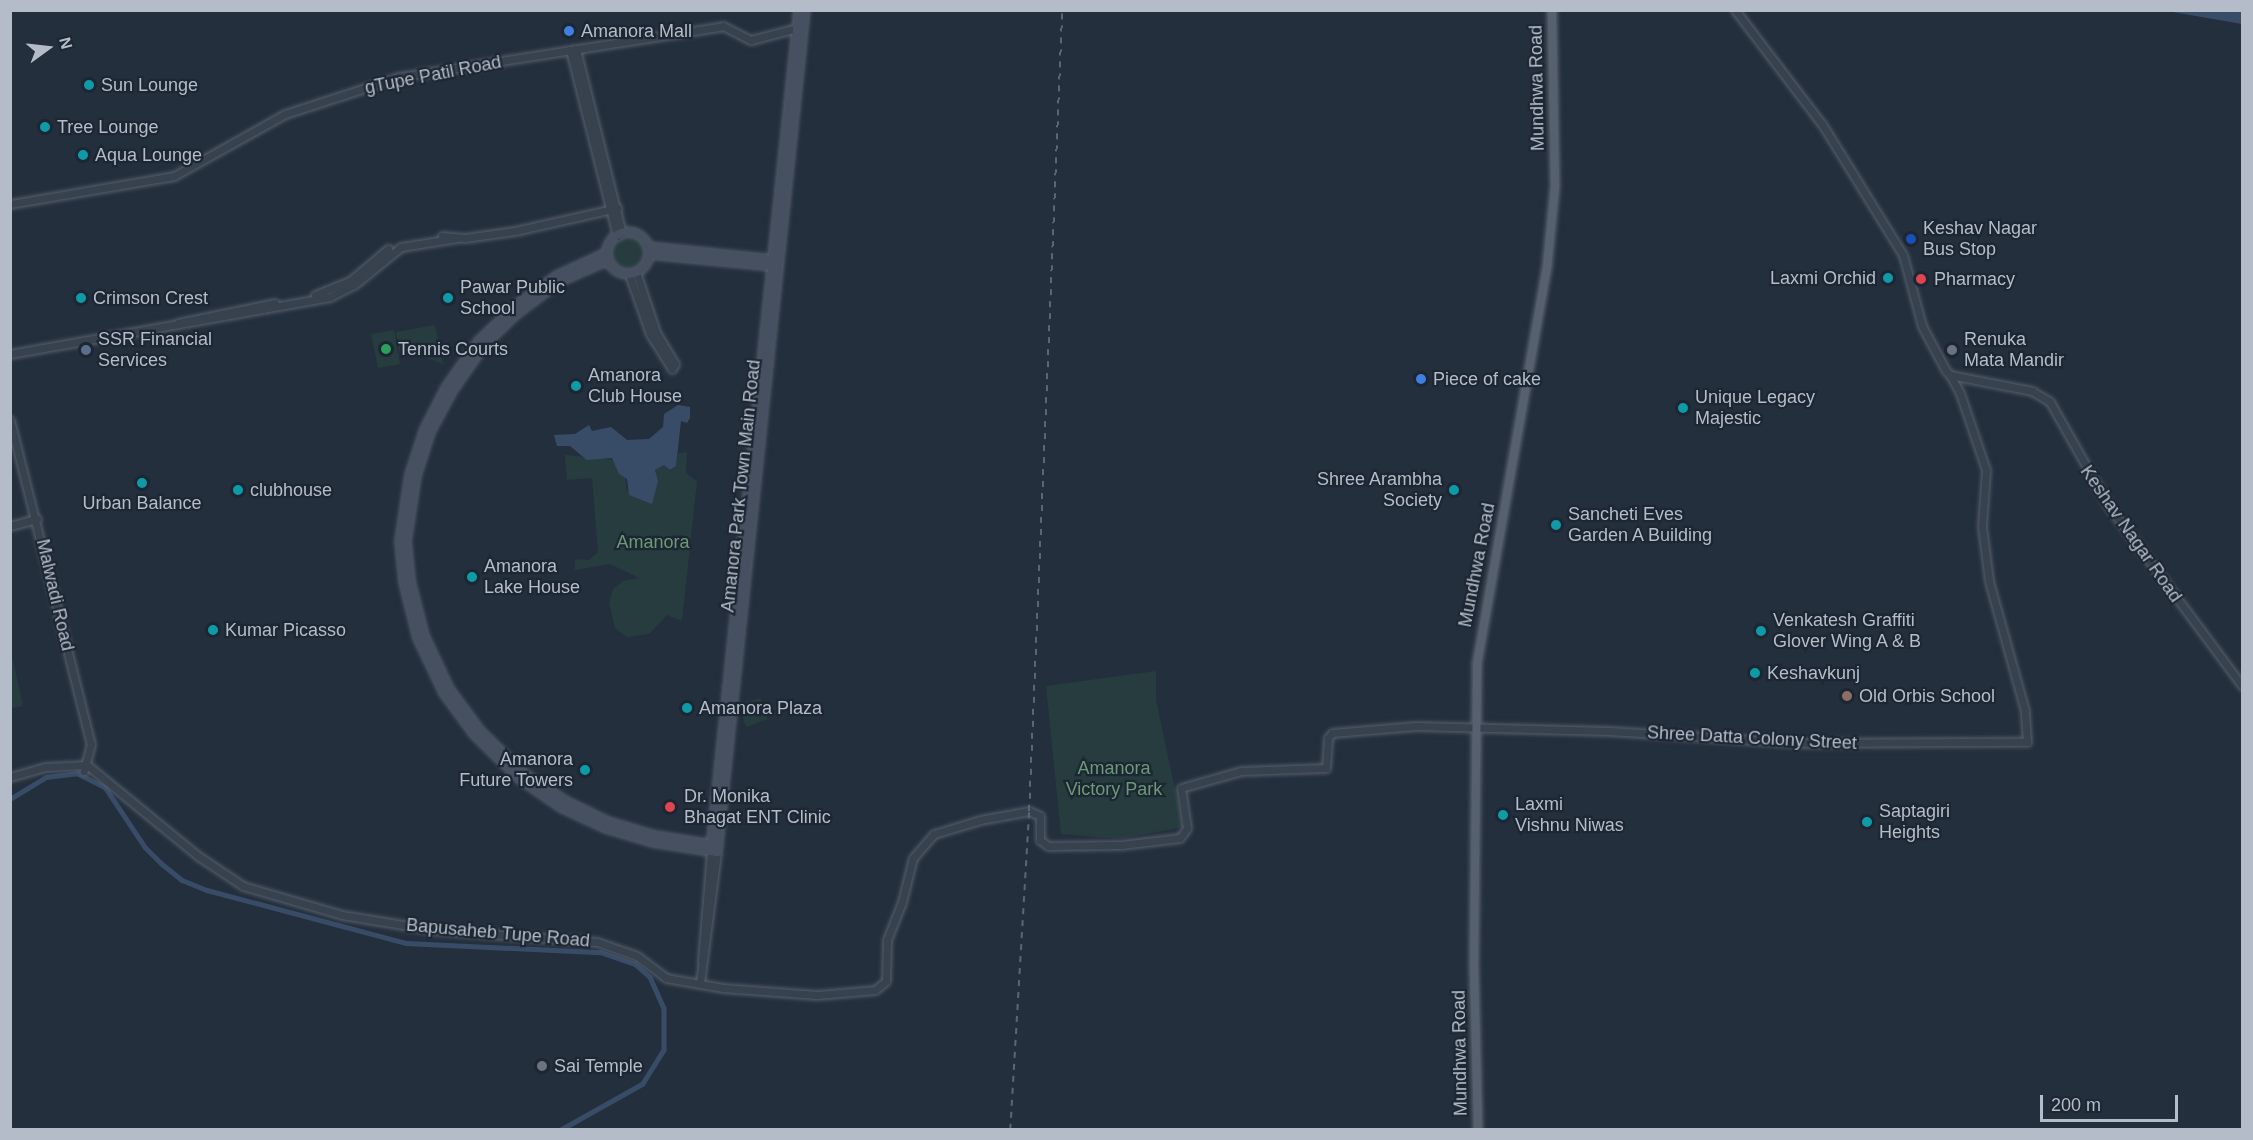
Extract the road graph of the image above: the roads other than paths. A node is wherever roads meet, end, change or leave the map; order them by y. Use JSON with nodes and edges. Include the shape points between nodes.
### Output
{"nodes":[{"id":1,"x":799,"y":10,"type":"edge"},
{"id":2,"x":806,"y":10,"type":"edge"},
{"id":3,"x":1552,"y":10,"type":"edge"},
{"id":4,"x":1735,"y":10,"type":"edge"},
{"id":5,"x":797,"y":28,"type":"junction"},
{"id":6,"x":573,"y":49,"type":"junction"},
{"id":7,"x":10,"y":204,"type":"edge"},
{"id":8,"x":614,"y":209,"type":"junction"},
{"id":9,"x":620,"y":234,"type":"junction"},
{"id":10,"x":648,"y":250,"type":"junction"},
{"id":11,"x":608,"y":256,"type":"junction"},
{"id":12,"x":773,"y":263,"type":"junction"},
{"id":13,"x":633,"y":273,"type":"junction"},
{"id":14,"x":10,"y":354,"type":"edge"},
{"id":15,"x":1950,"y":375,"type":"junction"},
{"id":16,"x":10,"y":420,"type":"edge"},
{"id":17,"x":37,"y":519,"type":"junction"},
{"id":18,"x":10,"y":526,"type":"edge"},
{"id":19,"x":2242,"y":686,"type":"edge"},
{"id":20,"x":1478,"y":730,"type":"junction"},
{"id":21,"x":86,"y":768,"type":"junction"},
{"id":22,"x":10,"y":777,"type":"edge"},
{"id":23,"x":715,"y":848,"type":"junction"},
{"id":24,"x":700,"y":983,"type":"junction"},
{"id":25,"x":1478,"y":1130,"type":"edge"}],
"edges":[{"from":1,"to":5,"type":"main road","name":"Amanora Park Town Main Road"},
{"from":2,"to":23,"type":"main road","name":"Amanora Park Town Main Road"},
{"from":3,"to":20,"type":"main road","name":"Mundhwa Road","via":[[1555,186],[1547,268],[1497,565],[1479,642]]},
{"from":4,"to":15,"type":"street","via":[[1822,124],[1903,255],[1931,349]]},
{"from":5,"to":6,"type":"street","name":"gTupe Patil Road","via":[[751,40],[727,26]]},
{"from":5,"to":12,"type":"main road","name":"Amanora Park Town Main Road"},
{"from":6,"to":7,"type":"street","name":"gTupe Patil Road","via":[[372,84],[285,114],[174,176]]},
{"from":6,"to":8,"type":"street"},
{"from":8,"to":9,"type":"street"},
{"from":8,"to":14,"type":"street","via":[[515,231],[402,247],[330,297]]},
{"from":9,"to":10,"type":"main road","via":[[638,235]]},
{"from":9,"to":11,"type":"main road"},
{"from":10,"to":12,"type":"main road"},
{"from":10,"to":13,"type":"main road","via":[[646,264]]},
{"from":11,"to":13,"type":"main road","via":[[618,272]]},
{"from":11,"to":23,"type":"main road","via":[[560,281],[498,330],[452,392],[423,453],[408,518],[410,581],[436,665],[462,713],[496,758],[528,786],[561,807],[630,836]]},
{"from":12,"to":23,"type":"main road","name":"Amanora Park Town Main Road"},
{"from":13,"to":13,"type":"street","via":[[656,332],[675,364],[672,369],[650,334]]},
{"from":15,"to":19,"type":"street","name":"Keshav Nagar Road","via":[[2032,391],[2050,402],[2110,508]]},
{"from":15,"to":20,"type":"street","name":"Shree Datta Colony Street","via":[[1986,470],[1982,526],[1989,581],[2025,711],[2026,742],[1800,743],[1609,731]]},
{"from":16,"to":17,"type":"street","name":"Malwadi Road"},
{"from":17,"to":18,"type":"street"},
{"from":17,"to":21,"type":"street","name":"Malwadi Road","via":[[91,744]]},
{"from":20,"to":24,"type":"street","name":"Shree Datta Colony Street","via":[[1396,726],[1330,734],[1326,768],[1241,771],[1181,788],[1187,828],[1180,838],[1048,846],[1040,840],[1040,816],[1029,812],[990,817],[934,834],[920,846],[911,865],[887,940],[886,981],[882,988],[817,995]]},
{"from":20,"to":25,"type":"main road","name":"Mundhwa Road","via":[[1474,964]]},
{"from":21,"to":22,"type":"street","via":[[46,767]]},
{"from":21,"to":24,"type":"street","name":"Bapusaheb Tupe Road","via":[[212,866],[261,893],[364,920],[469,933],[597,942],[638,956],[666,978]]},
{"from":23,"to":24,"type":"street","name":"Amanora Park Town Main Road"}]}
